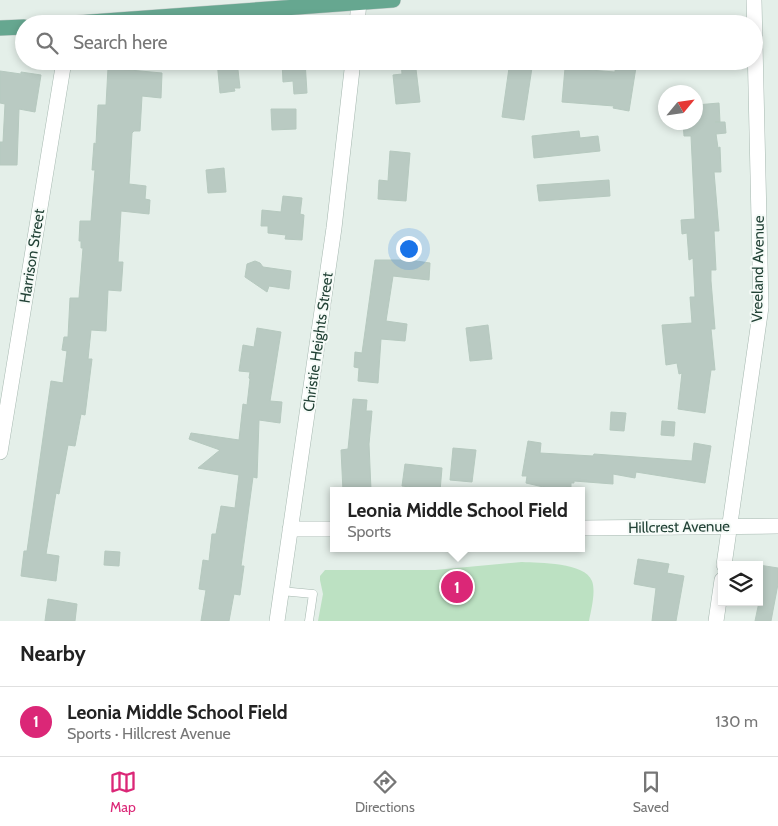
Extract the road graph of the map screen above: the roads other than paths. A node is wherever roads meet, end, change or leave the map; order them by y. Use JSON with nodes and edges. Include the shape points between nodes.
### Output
{"nodes":[{"id":1,"x":393,"y":0,"type":"edge"},
{"id":2,"x":754,"y":0,"type":"edge"},
{"id":3,"x":359,"y":2,"type":"junction"},
{"id":4,"x":188,"y":15,"type":"edge"},
{"id":5,"x":358,"y":15,"type":"edge"},
{"id":6,"x":754,"y":15,"type":"edge"},
{"id":7,"x":15,"y":27,"type":"edge"},
{"id":8,"x":0,"y":28,"type":"edge"},
{"id":9,"x":62,"y":70,"type":"edge"},
{"id":10,"x":351,"y":70,"type":"edge"},
{"id":11,"x":756,"y":70,"type":"edge"},
{"id":12,"x":2,"y":430,"type":"edge"},
{"id":13,"x":0,"y":452,"type":"edge"},
{"id":14,"x":778,"y":526,"type":"edge"},
{"id":15,"x":729,"y":527,"type":"junction"},
{"id":16,"x":585,"y":528,"type":"edge"},
{"id":17,"x":290,"y":529,"type":"junction"},
{"id":18,"x":330,"y":529,"type":"edge"},
{"id":19,"x":725,"y":561,"type":"edge"},
{"id":20,"x":282,"y":591,"type":"junction"},
{"id":21,"x":718,"y":606,"type":"edge"},
{"id":22,"x":277,"y":621,"type":"edge"},
{"id":23,"x":308,"y":621,"type":"edge"},
{"id":24,"x":716,"y":621,"type":"edge"}],
"edges":[{"from":1,"to":3,"type":"main road"},
{"from":2,"to":6,"type":"street","name":"Vreeland Avenue"},
{"from":3,"to":4,"type":"main road"},
{"from":3,"to":5,"type":"street"},
{"from":7,"to":8,"type":"main road"},
{"from":9,"to":12,"type":"street","name":"Harrison Street"},
{"from":10,"to":17,"type":"street","name":"Christie Heights Street","via":[[334,228]]},
{"from":11,"to":15,"type":"street","name":"Vreeland Avenue","via":[[761,307]]},
{"from":12,"to":13,"type":"street","name":"Harrison Street"},
{"from":14,"to":15,"type":"street","name":"Hillcrest Avenue"},
{"from":15,"to":16,"type":"street","name":"Hillcrest Avenue"},
{"from":15,"to":19,"type":"street","name":"Vreeland Avenue"},
{"from":17,"to":18,"type":"street"},
{"from":17,"to":20,"type":"street","name":"Christie Heights Street"},
{"from":20,"to":22,"type":"street","name":"Christie Heights Street"},
{"from":20,"to":23,"type":"lane","via":[[313,594]]},
{"from":21,"to":24,"type":"street"}]}
